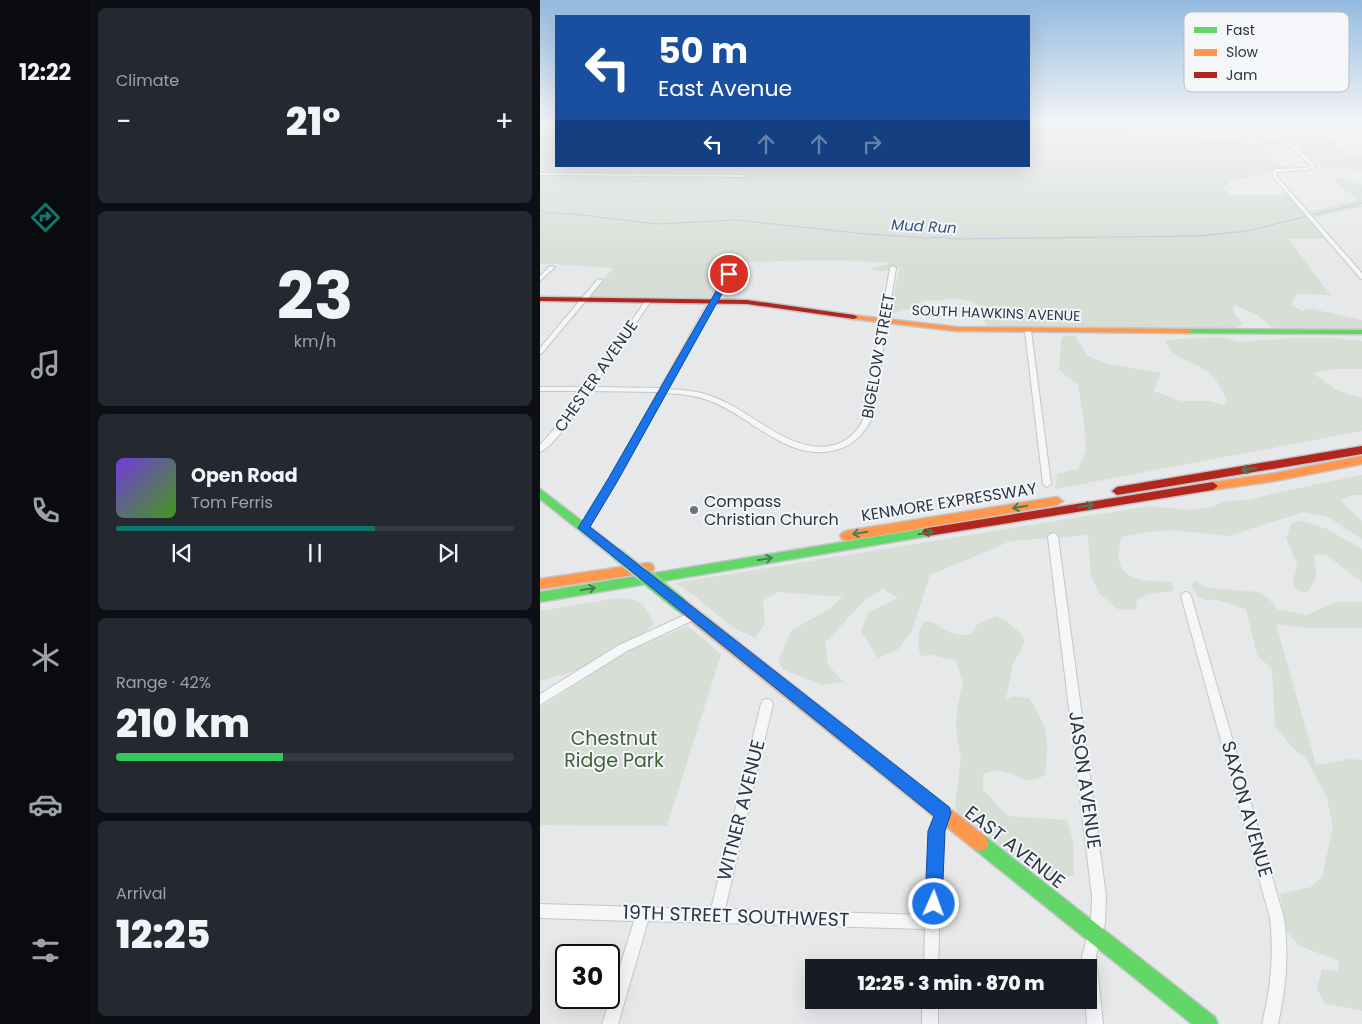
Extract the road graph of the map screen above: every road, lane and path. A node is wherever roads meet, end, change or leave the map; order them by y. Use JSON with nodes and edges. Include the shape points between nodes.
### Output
{"nodes":[{"id":1,"x":1283,"y":170,"type":"edge"},
{"id":2,"x":540,"y":174,"type":"edge"},
{"id":3,"x":743,"y":176,"type":"dead end"},
{"id":4,"x":552,"y":267,"type":"dead end"},
{"id":5,"x":893,"y":268,"type":"dead end"},
{"id":6,"x":732,"y":269,"type":"dead end"},
{"id":7,"x":1362,"y":277,"type":"edge"},
{"id":8,"x":540,"y":279,"type":"edge"},
{"id":9,"x":600,"y":280,"type":"dead end"},
{"id":10,"x":540,"y":299,"type":"edge"},
{"id":11,"x":585,"y":299,"type":"junction"},
{"id":12,"x":648,"y":301,"type":"junction"},
{"id":13,"x":712,"y":301,"type":"junction"},
{"id":14,"x":884,"y":322,"type":"junction"},
{"id":15,"x":1028,"y":331,"type":"junction"},
{"id":16,"x":1362,"y":332,"type":"edge"},
{"id":17,"x":540,"y":352,"type":"edge"},
{"id":18,"x":540,"y":389,"type":"edge"},
{"id":19,"x":587,"y":389,"type":"junction"},
{"id":20,"x":663,"y":391,"type":"junction"},
{"id":21,"x":540,"y":449,"type":"edge"},
{"id":22,"x":1361,"y":456,"type":"edge"},
{"id":23,"x":1047,"y":484,"type":"dead end"},
{"id":24,"x":540,"y":493,"type":"edge"},
{"id":25,"x":584,"y":528,"type":"junction"},
{"id":26,"x":1053,"y":537,"type":"dead end"},
{"id":27,"x":540,"y":584,"type":"edge"},
{"id":28,"x":1186,"y":596,"type":"dead end"},
{"id":29,"x":540,"y":597,"type":"edge"},
{"id":30,"x":694,"y":615,"type":"junction"},
{"id":31,"x":540,"y":700,"type":"edge"},
{"id":32,"x":767,"y":704,"type":"dead end"},
{"id":33,"x":943,"y":813,"type":"junction"},
{"id":34,"x":540,"y":911,"type":"edge"},
{"id":35,"x":644,"y":914,"type":"junction"},
{"id":36,"x":716,"y":916,"type":"junction"},
{"id":37,"x":933,"y":922,"type":"junction"},
{"id":38,"x":1095,"y":933,"type":"junction"},
{"id":39,"x":931,"y":959,"type":"edge"},
{"id":40,"x":930,"y":1009,"type":"edge"},
{"id":41,"x":610,"y":1024,"type":"edge"},
{"id":42,"x":930,"y":1024,"type":"edge"},
{"id":43,"x":1095,"y":1024,"type":"edge"},
{"id":44,"x":1208,"y":1024,"type":"edge"},
{"id":45,"x":1270,"y":1024,"type":"edge"}],
"edges":[{"from":1,"to":7,"type":"street","via":[[1274,172],[1276,178]]},
{"from":2,"to":3,"type":"street"},
{"from":4,"to":8,"type":"street"},
{"from":5,"to":14,"type":"street","name":"BIGELOW STREET"},
{"from":6,"to":13,"type":"street"},
{"from":9,"to":11,"type":"street"},
{"from":10,"to":11,"type":"main road","name":"SOUTH HAWKINS AVENUE"},
{"from":11,"to":12,"type":"main road","name":"SOUTH HAWKINS AVENUE"},
{"from":11,"to":17,"type":"street"},
{"from":12,"to":13,"type":"main road","name":"SOUTH HAWKINS AVENUE"},
{"from":12,"to":19,"type":"street","name":"CHESTER AVENUE"},
{"from":13,"to":14,"type":"main road","name":"SOUTH HAWKINS AVENUE","via":[[770,304]]},
{"from":13,"to":20,"type":"street"},
{"from":14,"to":15,"type":"main road","name":"SOUTH HAWKINS AVENUE","via":[[931,328]]},
{"from":14,"to":20,"type":"street","name":"BIGELOW STREET","via":[[868,418],[857,436],[837,448],[803,447],[708,397]]},
{"from":15,"to":16,"type":"main road","name":"SOUTH HAWKINS AVENUE"},
{"from":15,"to":23,"type":"street"},
{"from":18,"to":19,"type":"street","name":"BIGELOW STREET"},
{"from":19,"to":20,"type":"street","name":"BIGELOW STREET"},
{"from":19,"to":21,"type":"street","name":"CHESTER AVENUE","via":[[557,433]]},
{"from":20,"to":25,"type":"street"},
{"from":22,"to":27,"type":"main road","name":"KENMORE EXPRESSWAY","one_way":true,"via":[[1297,461]]},
{"from":29,"to":22,"type":"main road","name":"KENMORE EXPRESSWAY","one_way":true,"via":[[1275,477]]},
{"from":24,"to":25,"type":"main road","name":"EAST AVENUE"},
{"from":25,"to":30,"type":"main road","name":"EAST AVENUE","bridge":true},
{"from":26,"to":38,"type":"street","name":"JASON AVENUE","via":[[1096,862],[1099,912]]},
{"from":28,"to":45,"type":"street","name":"SAXON AVENUE","via":[[1277,918],[1280,973]]},
{"from":30,"to":31,"type":"street","via":[[623,648]]},
{"from":30,"to":33,"type":"main road","name":"EAST AVENUE"},
{"from":32,"to":36,"type":"street","name":"WITNER AVENUE"},
{"from":33,"to":37,"type":"street","via":[[936,833]]},
{"from":33,"to":38,"type":"main road","name":"EAST AVENUE"},
{"from":34,"to":35,"type":"street","name":"19TH STREET SOUTHWEST"},
{"from":35,"to":36,"type":"street","name":"19TH STREET SOUTHWEST"},
{"from":35,"to":41,"type":"street"},
{"from":36,"to":37,"type":"street","name":"19TH STREET SOUTHWEST"},
{"from":37,"to":39,"type":"street"},
{"from":38,"to":43,"type":"street","name":"JASON AVENUE","via":[[1089,970]]},
{"from":38,"to":44,"type":"main road","name":"EAST AVENUE"},
{"from":40,"to":42,"type":"street"}]}
